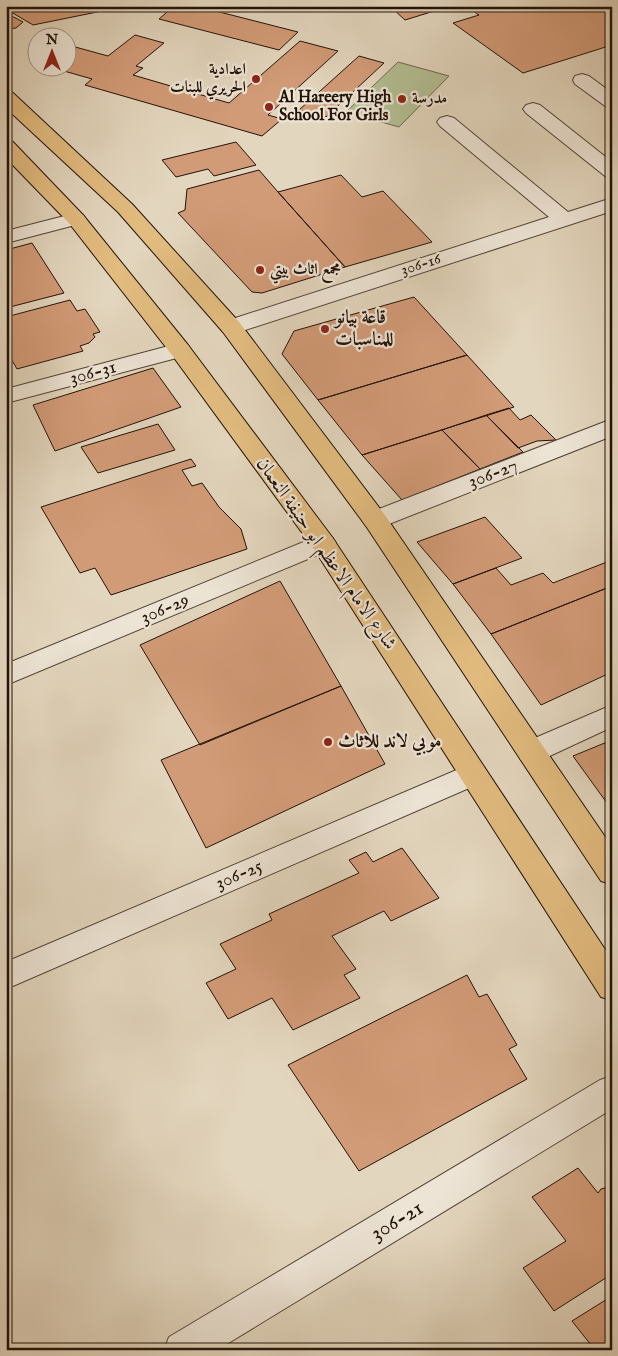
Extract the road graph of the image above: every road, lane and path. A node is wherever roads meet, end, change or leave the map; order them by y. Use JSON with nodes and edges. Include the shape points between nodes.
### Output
{"nodes":[{"id":1,"x":582,"y":80,"type":"dead end"},
{"id":2,"x":6,"y":97,"type":"edge"},
{"id":3,"x":612,"y":102,"type":"edge"},
{"id":4,"x":533,"y":109,"type":"dead end"},
{"id":5,"x":448,"y":122,"type":"dead end"},
{"id":6,"x":6,"y":146,"type":"edge"},
{"id":7,"x":612,"y":172,"type":"edge"},
{"id":8,"x":612,"y":204,"type":"edge"},
{"id":9,"x":76,"y":219,"type":"junction"},
{"id":10,"x":564,"y":219,"type":"junction"},
{"id":11,"x":6,"y":237,"type":"edge"},
{"id":12,"x":231,"y":326,"type":"junction"},
{"id":13,"x":180,"y":350,"type":"junction"},
{"id":14,"x":6,"y":396,"type":"edge"},
{"id":15,"x":612,"y":428,"type":"edge"},
{"id":16,"x":375,"y":520,"type":"junction"},
{"id":17,"x":323,"y":544,"type":"junction"},
{"id":18,"x":6,"y":675,"type":"edge"},
{"id":19,"x":612,"y":715,"type":"edge"},
{"id":20,"x":531,"y":752,"type":"junction"},
{"id":21,"x":473,"y":774,"type":"junction"},
{"id":22,"x":612,"y":872,"type":"edge"},
{"id":23,"x":6,"y":976,"type":"edge"},
{"id":24,"x":612,"y":988,"type":"edge"},
{"id":25,"x":612,"y":1091,"type":"edge"},
{"id":26,"x":182,"y":1350,"type":"edge"}],
"edges":[{"from":1,"to":3,"type":"street"},
{"from":2,"to":12,"type":"main road","via":[[125,208]]},
{"from":4,"to":7,"type":"street"},
{"from":5,"to":10,"type":"street"},
{"from":6,"to":9,"type":"main road","name":"شارع الامام الاعظم ابو حنيفة النعمان"},
{"from":8,"to":10,"type":"street","name":"306-16"},
{"from":9,"to":11,"type":"street"},
{"from":9,"to":13,"type":"main road","name":"شارع الامام الاعظم ابو حنيفة النعمان"},
{"from":10,"to":12,"type":"street","name":"306-16"},
{"from":12,"to":16,"type":"main road"},
{"from":13,"to":14,"type":"street","name":"306-31"},
{"from":13,"to":17,"type":"main road","name":"شارع الامام الاعظم ابو حنيفة النعمان"},
{"from":15,"to":16,"type":"street","name":"306-27"},
{"from":16,"to":20,"type":"main road"},
{"from":17,"to":18,"type":"street","name":"306-29"},
{"from":17,"to":21,"type":"main road","name":"شارع الامام الاعظم ابو حنيفة النعمان"},
{"from":19,"to":20,"type":"street"},
{"from":20,"to":22,"type":"main road"},
{"from":21,"to":23,"type":"street","name":"306-25"},
{"from":21,"to":24,"type":"main road","name":"شارع الامام الاعظم ابو حنيفة النعمان"},
{"from":25,"to":26,"type":"street","name":"306-21"}]}
